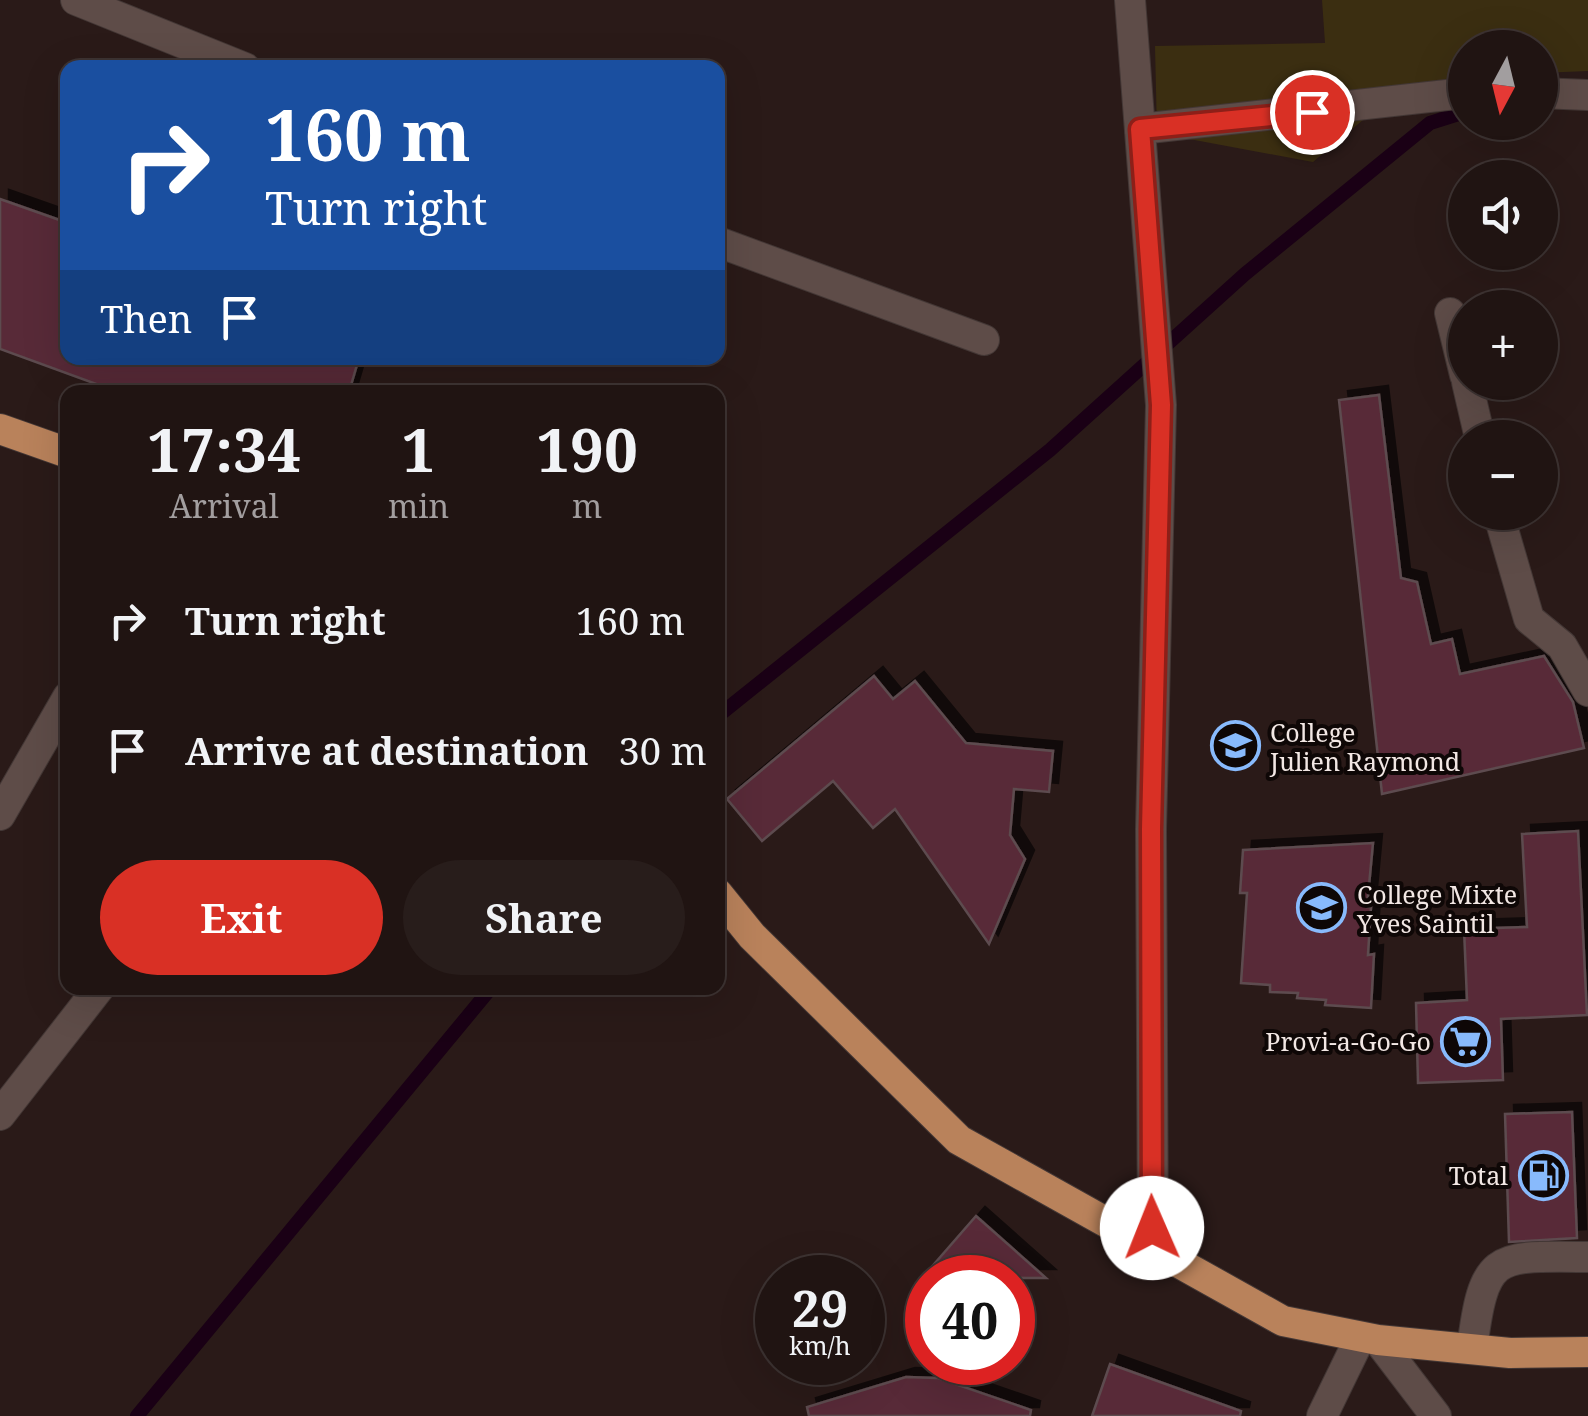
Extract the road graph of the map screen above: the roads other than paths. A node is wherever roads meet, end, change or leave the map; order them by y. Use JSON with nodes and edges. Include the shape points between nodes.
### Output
{"nodes":[{"id":1,"x":92,"y":3,"type":"edge"},
{"id":2,"x":1120,"y":3,"type":"edge"},
{"id":3,"x":226,"y":60,"type":"edge"},
{"id":4,"x":1558,"y":94,"type":"edge"},
{"id":5,"x":1448,"y":96,"type":"edge"},
{"id":6,"x":1588,"y":96,"type":"edge"},
{"id":7,"x":1140,"y":129,"type":"junction"},
{"id":8,"x":725,"y":245,"type":"edge"},
{"id":9,"x":984,"y":340,"type":"dead end"},
{"id":10,"x":0,"y":429,"type":"edge"},
{"id":11,"x":60,"y":449,"type":"edge"},
{"id":12,"x":1503,"y":530,"type":"edge"},
{"id":13,"x":1588,"y":691,"type":"edge"},
{"id":14,"x":60,"y":711,"type":"edge"},
{"id":15,"x":0,"y":815,"type":"edge"},
{"id":16,"x":725,"y":903,"type":"edge"},
{"id":17,"x":93,"y":995,"type":"edge"},
{"id":18,"x":0,"y":1115,"type":"edge"},
{"id":19,"x":1153,"y":1252,"type":"junction"},
{"id":20,"x":1588,"y":1257,"type":"edge"},
{"id":21,"x":1369,"y":1339,"type":"junction"},
{"id":22,"x":1472,"y":1350,"type":"junction"},
{"id":23,"x":1588,"y":1352,"type":"edge"},
{"id":24,"x":1322,"y":1416,"type":"edge"},
{"id":25,"x":1436,"y":1416,"type":"edge"}],
"edges":[{"from":1,"to":3,"type":"street"},
{"from":2,"to":7,"type":"street"},
{"from":4,"to":6,"type":"street"},
{"from":5,"to":7,"type":"street"},
{"from":7,"to":19,"type":"street","via":[[1161,405],[1151,829]]},
{"from":8,"to":9,"type":"street"},
{"from":10,"to":11,"type":"main road"},
{"from":12,"to":13,"type":"street","via":[[1530,619],[1562,646]]},
{"from":14,"to":15,"type":"street"},
{"from":16,"to":19,"type":"main road","via":[[960,1140]]},
{"from":17,"to":18,"type":"street"},
{"from":19,"to":21,"type":"main road","via":[[1283,1321]]},
{"from":20,"to":22,"type":"street","via":[[1508,1259],[1496,1266],[1478,1302]]},
{"from":21,"to":22,"type":"main road"},
{"from":21,"to":24,"type":"street"},
{"from":21,"to":25,"type":"street"},
{"from":22,"to":23,"type":"main road"}]}
